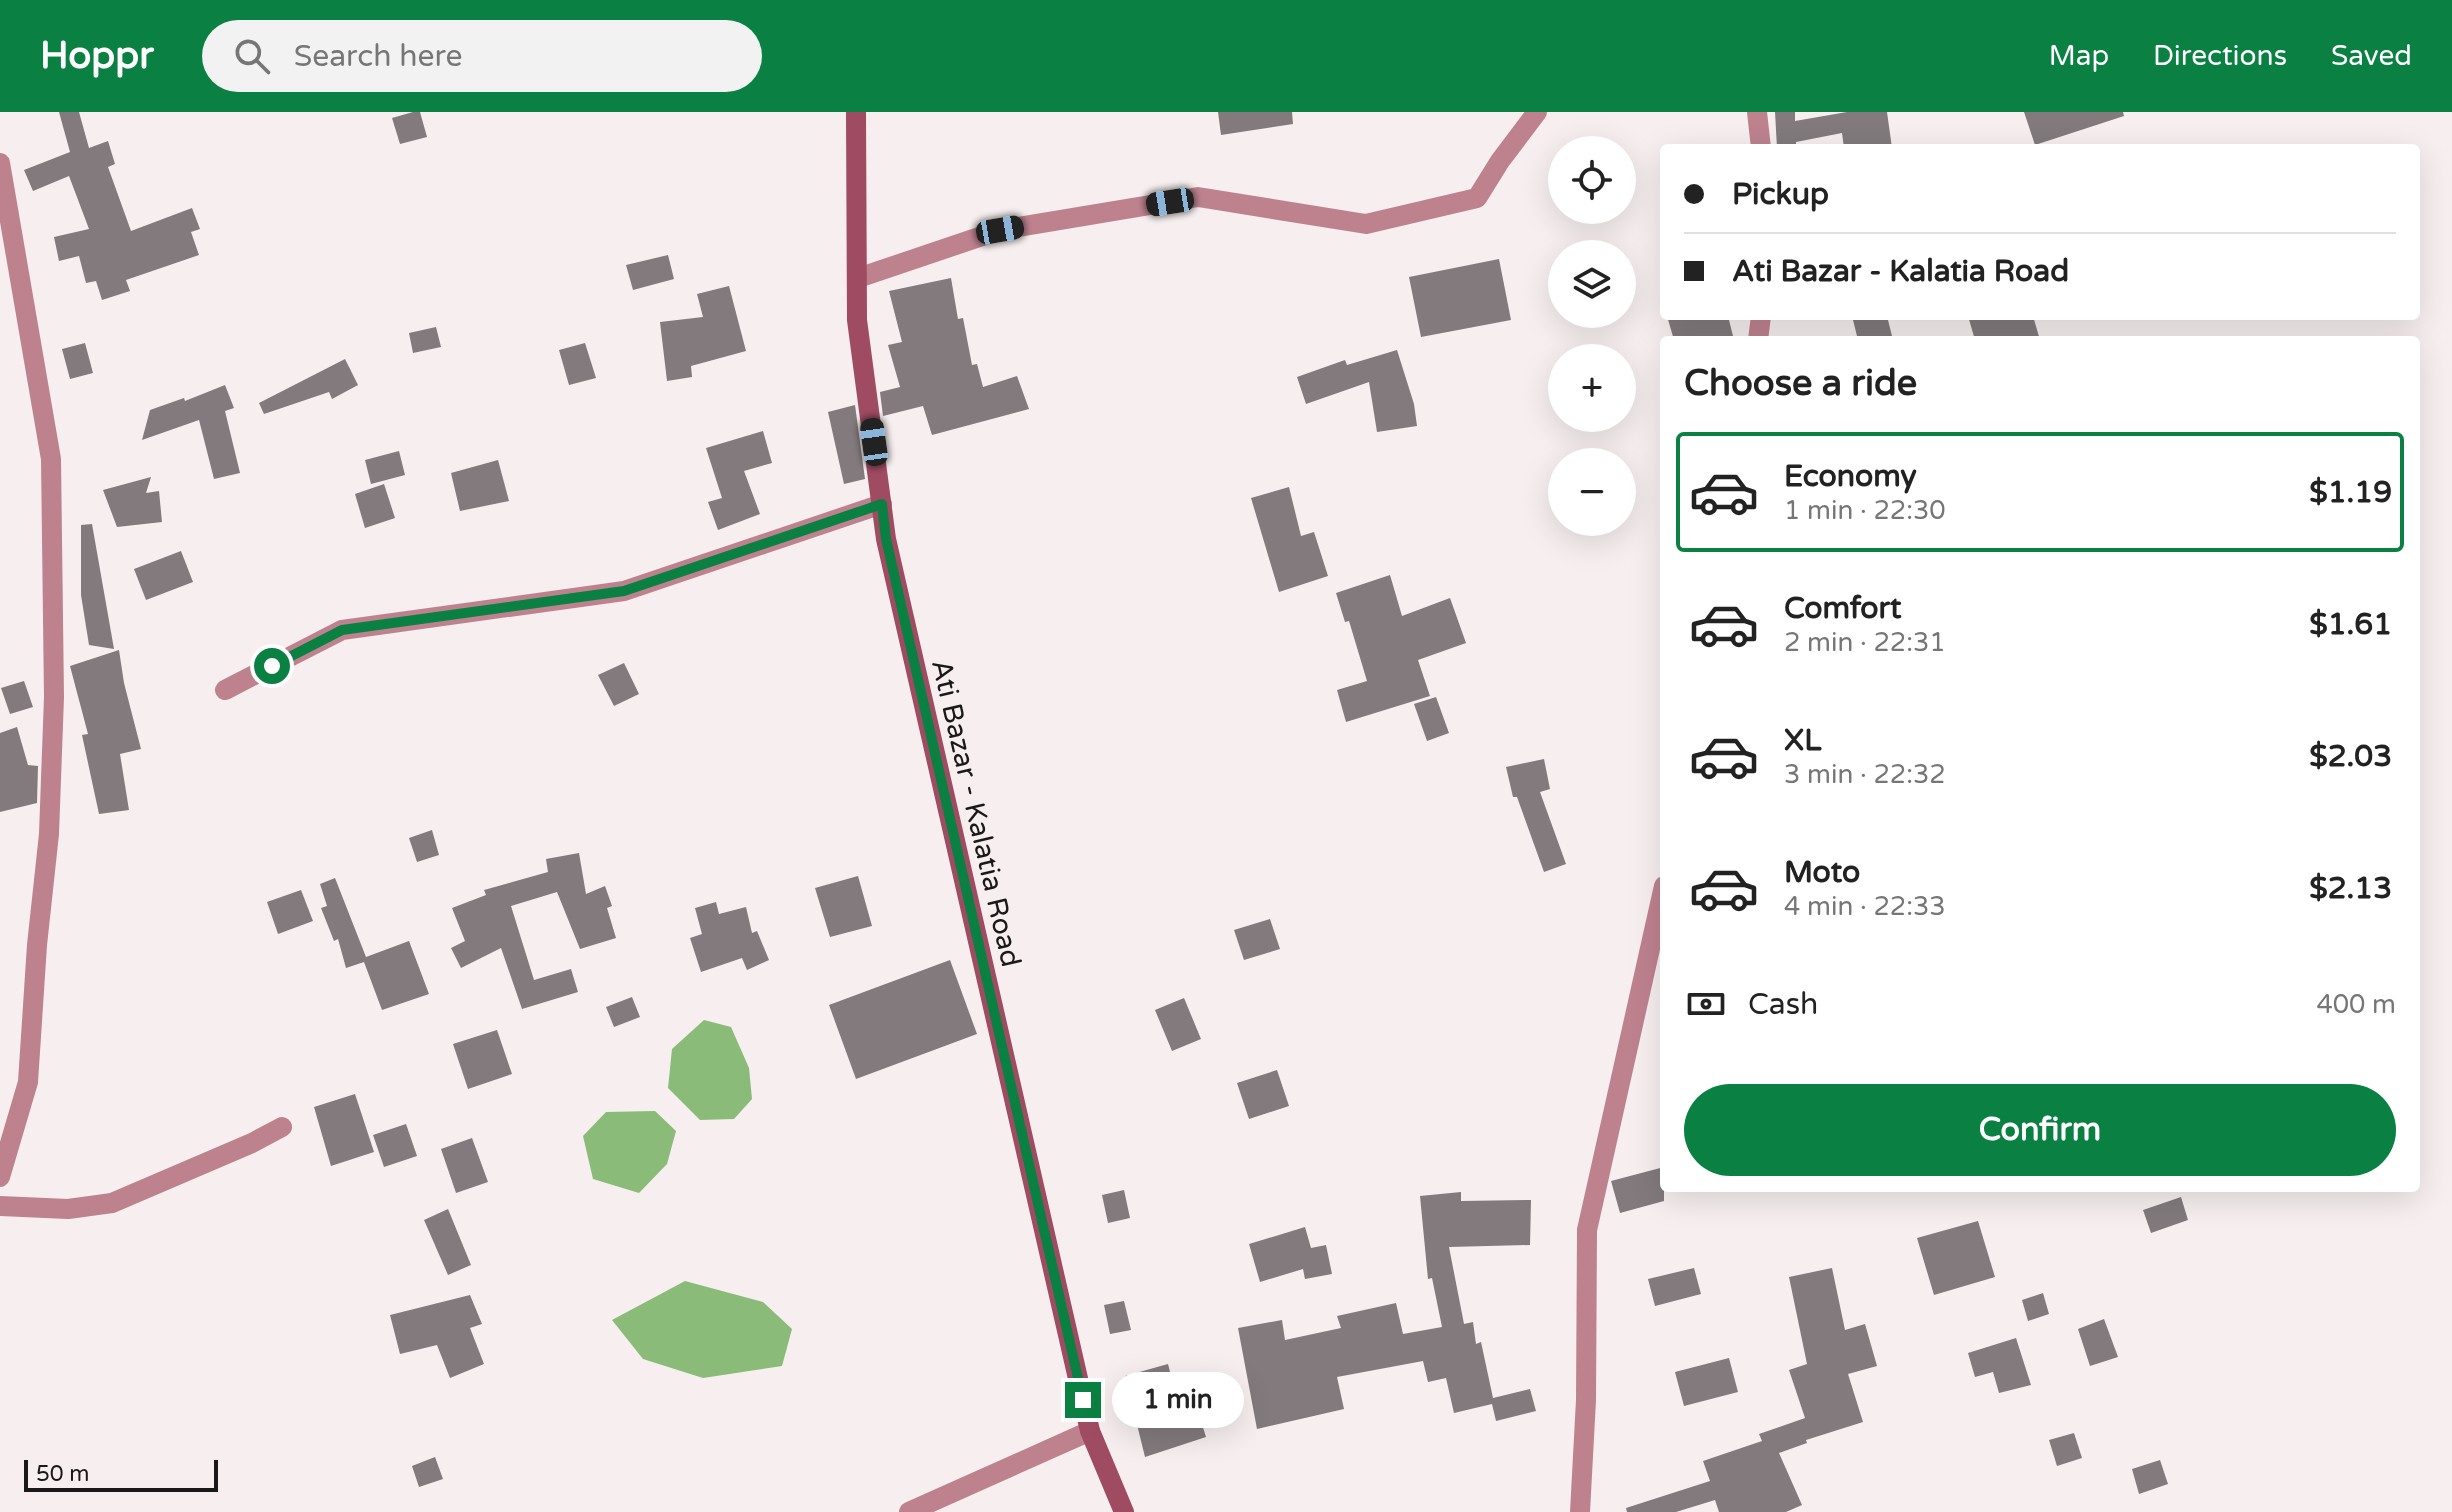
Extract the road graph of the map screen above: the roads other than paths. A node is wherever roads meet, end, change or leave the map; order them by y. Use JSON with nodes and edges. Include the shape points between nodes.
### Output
{"nodes":[{"id":1,"x":856,"y":112,"type":"edge"},
{"id":2,"x":1537,"y":112,"type":"edge"},
{"id":3,"x":1757,"y":112,"type":"edge"},
{"id":4,"x":1761,"y":144,"type":"edge"},
{"id":5,"x":0,"y":163,"type":"edge"},
{"id":6,"x":858,"y":278,"type":"junction"},
{"id":7,"x":882,"y":504,"type":"junction"},
{"id":8,"x":225,"y":690,"type":"dead end"},
{"id":9,"x":1660,"y":904,"type":"edge"},
{"id":10,"x":282,"y":1127,"type":"dead end"},
{"id":11,"x":0,"y":1177,"type":"edge"},
{"id":12,"x":0,"y":1206,"type":"edge"},
{"id":13,"x":1090,"y":1431,"type":"junction"},
{"id":14,"x":909,"y":1512,"type":"edge"},
{"id":15,"x":1124,"y":1512,"type":"edge"},
{"id":16,"x":1580,"y":1512,"type":"edge"}],
"edges":[{"from":1,"to":6,"type":"main road","name":"Ati Bazar - Kalatia Road"},
{"from":2,"to":6,"type":"street","via":[[1477,198],[1366,224],[1198,197],[1000,230]]},
{"from":3,"to":4,"type":"street"},
{"from":5,"to":11,"type":"street","via":[[51,459],[54,681],[49,834],[28,1082]]},
{"from":6,"to":7,"type":"main road","name":"Ati Bazar - Kalatia Road","via":[[857,320]]},
{"from":7,"to":8,"type":"street","via":[[624,591],[342,630]]},
{"from":7,"to":13,"type":"main road","name":"Ati Bazar - Kalatia Road"},
{"from":9,"to":16,"type":"street","via":[[1587,1230]]},
{"from":10,"to":12,"type":"street","via":[[112,1203],[68,1209]]},
{"from":13,"to":14,"type":"street"},
{"from":13,"to":15,"type":"main road","name":"Ati Bazar - Kalatia Road"}]}
